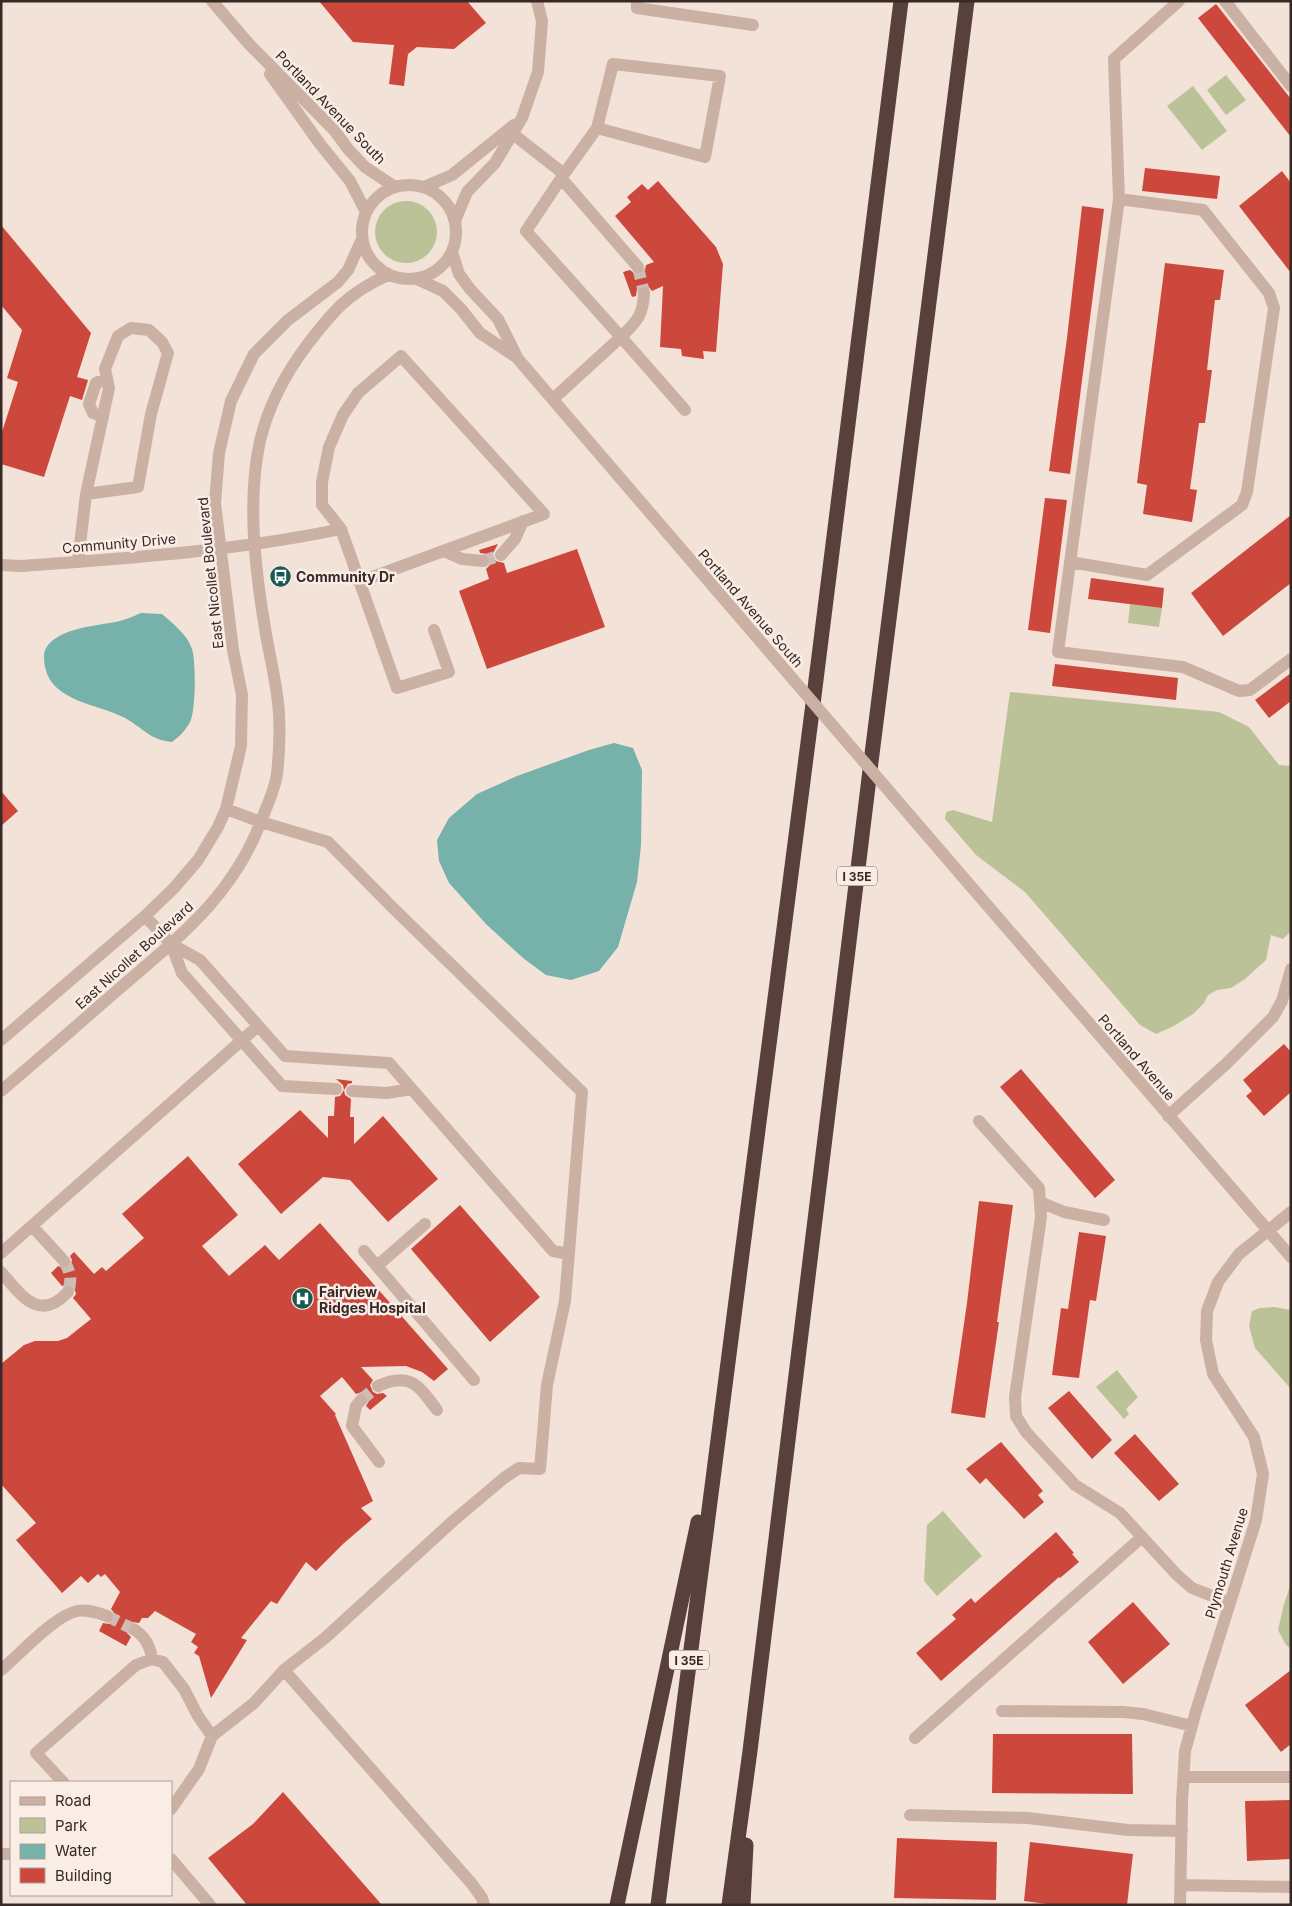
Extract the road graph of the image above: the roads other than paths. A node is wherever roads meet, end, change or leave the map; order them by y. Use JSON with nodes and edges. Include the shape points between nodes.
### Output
{"nodes":[{"id":1,"x":212,"y":1,"type":"edge"},
{"id":2,"x":537,"y":1,"type":"edge"},
{"id":3,"x":637,"y":1,"type":"edge"},
{"id":4,"x":900,"y":1,"type":"edge"},
{"id":5,"x":968,"y":1,"type":"edge"},
{"id":6,"x":1179,"y":1,"type":"edge"},
{"id":7,"x":1225,"y":1,"type":"edge"},
{"id":8,"x":753,"y":25,"type":"dead end"},
{"id":9,"x":249,"y":44,"type":"junction"},
{"id":10,"x":1291,"y":86,"type":"edge"},
{"id":11,"x":522,"y":118,"type":"junction"},
{"id":12,"x":597,"y":128,"type":"junction"},
{"id":13,"x":513,"y":134,"type":"junction"},
{"id":14,"x":563,"y":176,"type":"junction"},
{"id":15,"x":395,"y":187,"type":"junction"},
{"id":16,"x":424,"y":187,"type":"junction"},
{"id":17,"x":1119,"y":199,"type":"junction"},
{"id":18,"x":366,"y":212,"type":"junction"},
{"id":19,"x":455,"y":221,"type":"junction"},
{"id":20,"x":362,"y":239,"type":"junction"},
{"id":21,"x":452,"y":252,"type":"junction"},
{"id":22,"x":638,"y":268,"type":"tunnel mouth"},
{"id":23,"x":388,"y":275,"type":"junction"},
{"id":24,"x":417,"y":279,"type":"junction"},
{"id":25,"x":644,"y":293,"type":"tunnel mouth"},
{"id":26,"x":621,"y":336,"type":"junction"},
{"id":27,"x":518,"y":359,"type":"junction"},
{"id":28,"x":552,"y":399,"type":"junction"},
{"id":29,"x":685,"y":410,"type":"dead end"},
{"id":30,"x":86,"y":494,"type":"junction"},
{"id":31,"x":523,"y":521,"type":"junction"},
{"id":32,"x":341,"y":529,"type":"junction"},
{"id":33,"x":255,"y":545,"type":"junction"},
{"id":34,"x":221,"y":549,"type":"junction"},
{"id":35,"x":444,"y":550,"type":"junction"},
{"id":36,"x":502,"y":554,"type":"tunnel mouth"},
{"id":37,"x":483,"y":561,"type":"tunnel mouth"},
{"id":38,"x":78,"y":562,"type":"junction"},
{"id":39,"x":1070,"y":562,"type":"junction"},
{"id":40,"x":1,"y":565,"type":"edge"},
{"id":41,"x":359,"y":582,"type":"junction"},
{"id":42,"x":434,"y":630,"type":"dead end"},
{"id":43,"x":1291,"y":659,"type":"edge"},
{"id":44,"x":226,"y":809,"type":"junction"},
{"id":45,"x":261,"y":822,"type":"junction"},
{"id":46,"x":962,"y":876,"type":"joint"},
{"id":47,"x":145,"y":916,"type":"junction"},
{"id":48,"x":171,"y":944,"type":"junction"},
{"id":49,"x":1291,"y":969,"type":"edge"},
{"id":50,"x":258,"y":1026,"type":"junction"},
{"id":51,"x":1,"y":1040,"type":"edge"},
{"id":52,"x":241,"y":1040,"type":"junction"},
{"id":53,"x":336,"y":1089,"type":"dead end"},
{"id":54,"x":412,"y":1089,"type":"junction"},
{"id":55,"x":352,"y":1090,"type":"dead end"},
{"id":56,"x":1,"y":1091,"type":"edge"},
{"id":57,"x":1168,"y":1116,"type":"junction"},
{"id":58,"x":978,"y":1121,"type":"dead end"},
{"id":59,"x":1040,"y":1202,"type":"junction"},
{"id":60,"x":1291,"y":1212,"type":"edge"},
{"id":61,"x":1104,"y":1220,"type":"dead end"},
{"id":62,"x":425,"y":1224,"type":"dead end"},
{"id":63,"x":32,"y":1226,"type":"junction"},
{"id":64,"x":1268,"y":1232,"type":"junction"},
{"id":65,"x":364,"y":1251,"type":"dead end"},
{"id":66,"x":1,"y":1253,"type":"edge"},
{"id":67,"x":569,"y":1254,"type":"junction"},
{"id":68,"x":1291,"y":1257,"type":"edge"},
{"id":69,"x":64,"y":1261,"type":"tunnel mouth"},
{"id":70,"x":377,"y":1266,"type":"junction"},
{"id":71,"x":1,"y":1272,"type":"edge"},
{"id":72,"x":68,"y":1292,"type":"dead end"},
{"id":73,"x":474,"y":1380,"type":"dead end"},
{"id":74,"x":378,"y":1386,"type":"tunnel mouth"},
{"id":75,"x":361,"y":1400,"type":"tunnel mouth"},
{"id":76,"x":437,"y":1410,"type":"dead end"},
{"id":77,"x":721,"y":1416,"type":"junction"},
{"id":78,"x":379,"y":1462,"type":"dead end"},
{"id":79,"x":1142,"y":1537,"type":"junction"},
{"id":80,"x":1230,"y":1603,"type":"junction"},
{"id":81,"x":107,"y":1616,"type":"tunnel mouth"},
{"id":82,"x":135,"y":1630,"type":"tunnel mouth"},
{"id":83,"x":152,"y":1659,"type":"junction"},
{"id":84,"x":1,"y":1670,"type":"edge"},
{"id":85,"x":284,"y":1670,"type":"junction"},
{"id":86,"x":1002,"y":1712,"type":"dead end"},
{"id":87,"x":1192,"y":1726,"type":"junction"},
{"id":88,"x":212,"y":1736,"type":"junction"},
{"id":89,"x":915,"y":1738,"type":"dead end"},
{"id":90,"x":750,"y":1751,"type":"junction"},
{"id":91,"x":1184,"y":1777,"type":"junction"},
{"id":92,"x":1291,"y":1777,"type":"edge"},
{"id":93,"x":62,"y":1781,"type":"edge"},
{"id":94,"x":172,"y":1808,"type":"edge"},
{"id":95,"x":910,"y":1815,"type":"dead end"},
{"id":96,"x":1182,"y":1830,"type":"junction"},
{"id":97,"x":172,"y":1860,"type":"edge"},
{"id":98,"x":1181,"y":1885,"type":"junction"},
{"id":99,"x":1291,"y":1887,"type":"edge"},
{"id":100,"x":210,"y":1905,"type":"edge"},
{"id":101,"x":484,"y":1905,"type":"edge"},
{"id":102,"x":617,"y":1905,"type":"edge"},
{"id":103,"x":658,"y":1905,"type":"edge"},
{"id":104,"x":729,"y":1905,"type":"edge"},
{"id":105,"x":743,"y":1905,"type":"edge"},
{"id":106,"x":1180,"y":1905,"type":"edge"}],
"edges":[{"from":1,"to":9,"type":"street","name":"Portland Avenue South"},
{"from":2,"to":11,"type":"street","via":[[542,21],[538,72]]},
{"from":3,"to":8,"type":"street","via":[[637,8]]},
{"from":4,"to":77,"type":"highway","number":"I 35E"},
{"from":5,"to":90,"type":"highway","number":"I 35E"},
{"from":6,"to":17,"type":"street","via":[[1114,58]]},
{"from":7,"to":10,"type":"street"},
{"from":9,"to":15,"type":"street","name":"Portland Avenue South","via":[[334,130],[365,168]]},
{"from":9,"to":18,"type":"street","name":"Portland Avenue South","via":[[350,181]]},
{"from":11,"to":13,"type":"street"},
{"from":11,"to":16,"type":"street","via":[[452,175]]},
{"from":12,"to":12,"type":"street","via":[[613,64],[720,76],[705,157]]},
{"from":12,"to":14,"type":"street"},
{"from":13,"to":14,"type":"street"},
{"from":13,"to":19,"type":"street","via":[[495,163],[467,192]]},
{"from":14,"to":22,"type":"street"},
{"from":14,"to":26,"type":"street","via":[[526,231]]},
{"from":15,"to":16,"type":"street"},
{"from":15,"to":18,"type":"street","via":[[383,192]]},
{"from":16,"to":19,"type":"street","via":[[444,200]]},
{"from":17,"to":39,"type":"street"},
{"from":17,"to":39,"type":"street","via":[[1203,210],[1269,293],[1274,308],[1247,492],[1242,505],[1146,575]]},
{"from":18,"to":20,"type":"street"},
{"from":19,"to":21,"type":"street"},
{"from":20,"to":23,"type":"street","via":[[366,254]]},
{"from":20,"to":34,"type":"street","name":"East Nicollet Boulevard","via":[[348,270],[338,282],[288,320],[254,354],[230,401],[219,453],[216,495]]},
{"from":21,"to":24,"type":"street","via":[[437,269]]},
{"from":21,"to":27,"type":"street","name":"Portland Avenue South","via":[[459,274],[498,319]]},
{"from":23,"to":24,"type":"street"},
{"from":23,"to":33,"type":"street","name":"East Nicollet Boulevard","via":[[349,297],[328,318],[298,357],[275,397],[260,441],[254,487]]},
{"from":24,"to":27,"type":"street","name":"Portland Avenue South","via":[[443,291],[480,333]]},
{"from":25,"to":26,"type":"street","via":[[644,308],[637,321]]},
{"from":26,"to":28,"type":"street"},
{"from":26,"to":29,"type":"street"},
{"from":27,"to":28,"type":"street","name":"Portland Avenue South"},
{"from":28,"to":46,"type":"street","name":"Portland Avenue South","bridge":true},
{"from":30,"to":30,"type":"street","via":[[109,388],[105,369],[118,336],[131,328],[149,330],[168,353],[151,414],[138,487]]},
{"from":30,"to":38,"type":"street"},
{"from":31,"to":32,"type":"street","via":[[544,514],[401,356],[358,393],[343,415],[329,447],[322,482],[322,505]]},
{"from":31,"to":35,"type":"street"},
{"from":31,"to":36,"type":"street","via":[[515,539]]},
{"from":32,"to":33,"type":"street","name":"Community Drive"},
{"from":32,"to":41,"type":"street"},
{"from":33,"to":34,"type":"street","name":"Community Drive"},
{"from":33,"to":45,"type":"street","name":"East Nicollet Boulevard","via":[[264,624],[280,715],[277,776]]},
{"from":34,"to":38,"type":"street","name":"Community Drive"},
{"from":34,"to":44,"type":"street","name":"East Nicollet Boulevard","via":[[233,650],[242,695],[241,746]]},
{"from":35,"to":37,"type":"street","via":[[462,559]]},
{"from":35,"to":41,"type":"street"},
{"from":38,"to":40,"type":"street","name":"Community Drive"},
{"from":39,"to":43,"type":"street","via":[[1058,652],[1183,667],[1239,691],[1250,690]]},
{"from":41,"to":42,"type":"street","via":[[397,688],[449,672]]},
{"from":44,"to":45,"type":"street"},
{"from":44,"to":47,"type":"street","name":"East Nicollet Boulevard","via":[[198,860]]},
{"from":45,"to":48,"type":"street","name":"East Nicollet Boulevard","via":[[225,889]]},
{"from":45,"to":67,"type":"street","via":[[328,842],[582,1092]]},
{"from":46,"to":57,"type":"street","name":"Portland Avenue"},
{"from":47,"to":48,"type":"street"},
{"from":47,"to":51,"type":"street","name":"East Nicollet Boulevard"},
{"from":48,"to":50,"type":"street","via":[[200,960]]},
{"from":48,"to":52,"type":"street","via":[[182,973]]},
{"from":48,"to":56,"type":"street","name":"East Nicollet Boulevard"},
{"from":49,"to":57,"type":"street","via":[[1282,1001],[1273,1017]]},
{"from":50,"to":52,"type":"street"},
{"from":50,"to":54,"type":"street","via":[[285,1056],[388,1063]]},
{"from":52,"to":53,"type":"street","via":[[282,1086]]},
{"from":52,"to":63,"type":"street"},
{"from":54,"to":55,"type":"street","via":[[387,1093]]},
{"from":54,"to":67,"type":"street","via":[[553,1251]]},
{"from":57,"to":64,"type":"street","name":"Portland Avenue"},
{"from":58,"to":59,"type":"street","via":[[1039,1188]]},
{"from":59,"to":61,"type":"street","via":[[1064,1212]]},
{"from":59,"to":79,"type":"street","via":[[1041,1218],[1015,1397],[1016,1416],[1026,1432],[1075,1485],[1120,1513]]},
{"from":60,"to":64,"type":"street","name":"Plymouth Avenue"},
{"from":62,"to":70,"type":"street"},
{"from":63,"to":66,"type":"street"},
{"from":63,"to":69,"type":"street"},
{"from":64,"to":68,"type":"street","name":"Portland Avenue"},
{"from":64,"to":80,"type":"street","name":"Plymouth Avenue","via":[[1240,1254],[1218,1282],[1207,1311],[1206,1340],[1213,1374],[1254,1437],[1263,1474],[1256,1520]]},
{"from":65,"to":70,"type":"street"},
{"from":67,"to":85,"type":"street","via":[[565,1301],[547,1385],[540,1469],[519,1468],[504,1478]]},
{"from":70,"to":73,"type":"street"},
{"from":71,"to":72,"type":"street","via":[[21,1295],[41,1307],[55,1303]]},
{"from":74,"to":76,"type":"street","via":[[399,1379],[409,1382],[420,1387]]},
{"from":75,"to":78,"type":"street","via":[[356,1406],[352,1426]]},
{"from":77,"to":102,"type":"highway"},
{"from":77,"to":103,"type":"highway","number":"I 35E"},
{"from":79,"to":80,"type":"street","via":[[1192,1588]]},
{"from":79,"to":89,"type":"street"},
{"from":80,"to":87,"type":"street","name":"Plymouth Avenue"},
{"from":81,"to":84,"type":"street","via":[[93,1611],[78,1611],[60,1618]]},
{"from":82,"to":83,"type":"street","via":[[151,1647]]},
{"from":83,"to":88,"type":"street","via":[[163,1662],[184,1689]]},
{"from":83,"to":93,"type":"street","via":[[136,1666],[36,1753]]},
{"from":85,"to":88,"type":"street","via":[[254,1704]]},
{"from":85,"to":101,"type":"street","via":[[472,1884]]},
{"from":86,"to":87,"type":"street","via":[[1123,1712]]},
{"from":87,"to":91,"type":"street","name":"Plymouth Avenue","via":[[1185,1751]]},
{"from":88,"to":94,"type":"street","via":[[199,1769]]},
{"from":90,"to":104,"type":"highway","number":"I 35E"},
{"from":90,"to":105,"type":"highway"},
{"from":91,"to":92,"type":"street"},
{"from":91,"to":96,"type":"street","name":"Plymouth Avenue"},
{"from":95,"to":96,"type":"street","via":[[1028,1818],[1128,1830]]},
{"from":96,"to":98,"type":"street","name":"Plymouth Avenue"},
{"from":97,"to":100,"type":"street"},
{"from":98,"to":99,"type":"street"},
{"from":98,"to":106,"type":"street","name":"Plymouth Avenue"}]}
